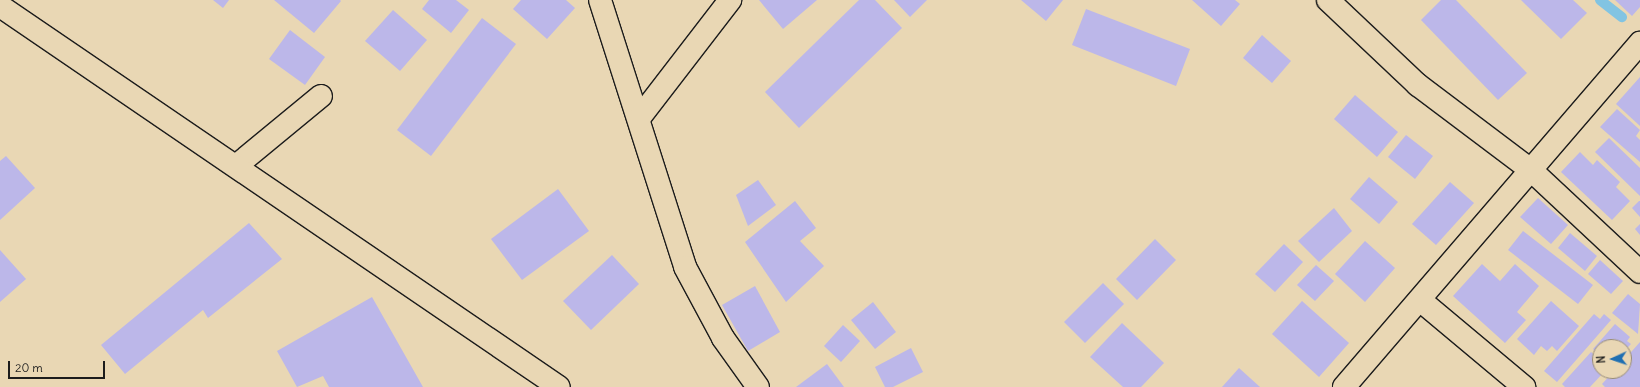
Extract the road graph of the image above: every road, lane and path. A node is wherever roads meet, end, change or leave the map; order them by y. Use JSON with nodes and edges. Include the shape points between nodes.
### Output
{"nodes":[{"id":1,"x":600,"y":0,"type":"edge"},
{"id":2,"x":730,"y":0,"type":"edge"},
{"id":3,"x":1328,"y":0,"type":"edge"},
{"id":4,"x":0,"y":6,"type":"edge"},
{"id":5,"x":1640,"y":43,"type":"edge"},
{"id":6,"x":322,"y":96,"type":"dead end"},
{"id":7,"x":640,"y":117,"type":"junction"},
{"id":8,"x":236,"y":166,"type":"junction"},
{"id":9,"x":1531,"y":170,"type":"junction"},
{"id":10,"x":1640,"y":272,"type":"edge"},
{"id":11,"x":1420,"y":300,"type":"junction"},
{"id":12,"x":559,"y":387,"type":"edge"},
{"id":13,"x":758,"y":387,"type":"edge"},
{"id":14,"x":1344,"y":387,"type":"edge"},
{"id":15,"x":1524,"y":387,"type":"edge"}],
"edges":[{"from":1,"to":7,"type":"street"},
{"from":2,"to":7,"type":"street"},
{"from":3,"to":9,"type":"street","via":[[1418,85]]},
{"from":4,"to":8,"type":"street"},
{"from":5,"to":9,"type":"street"},
{"from":6,"to":8,"type":"street"},
{"from":7,"to":13,"type":"street","via":[[685,267],[723,338]]},
{"from":8,"to":12,"type":"street"},
{"from":9,"to":10,"type":"street"},
{"from":9,"to":11,"type":"street"},
{"from":11,"to":14,"type":"street"},
{"from":11,"to":15,"type":"street"}]}
